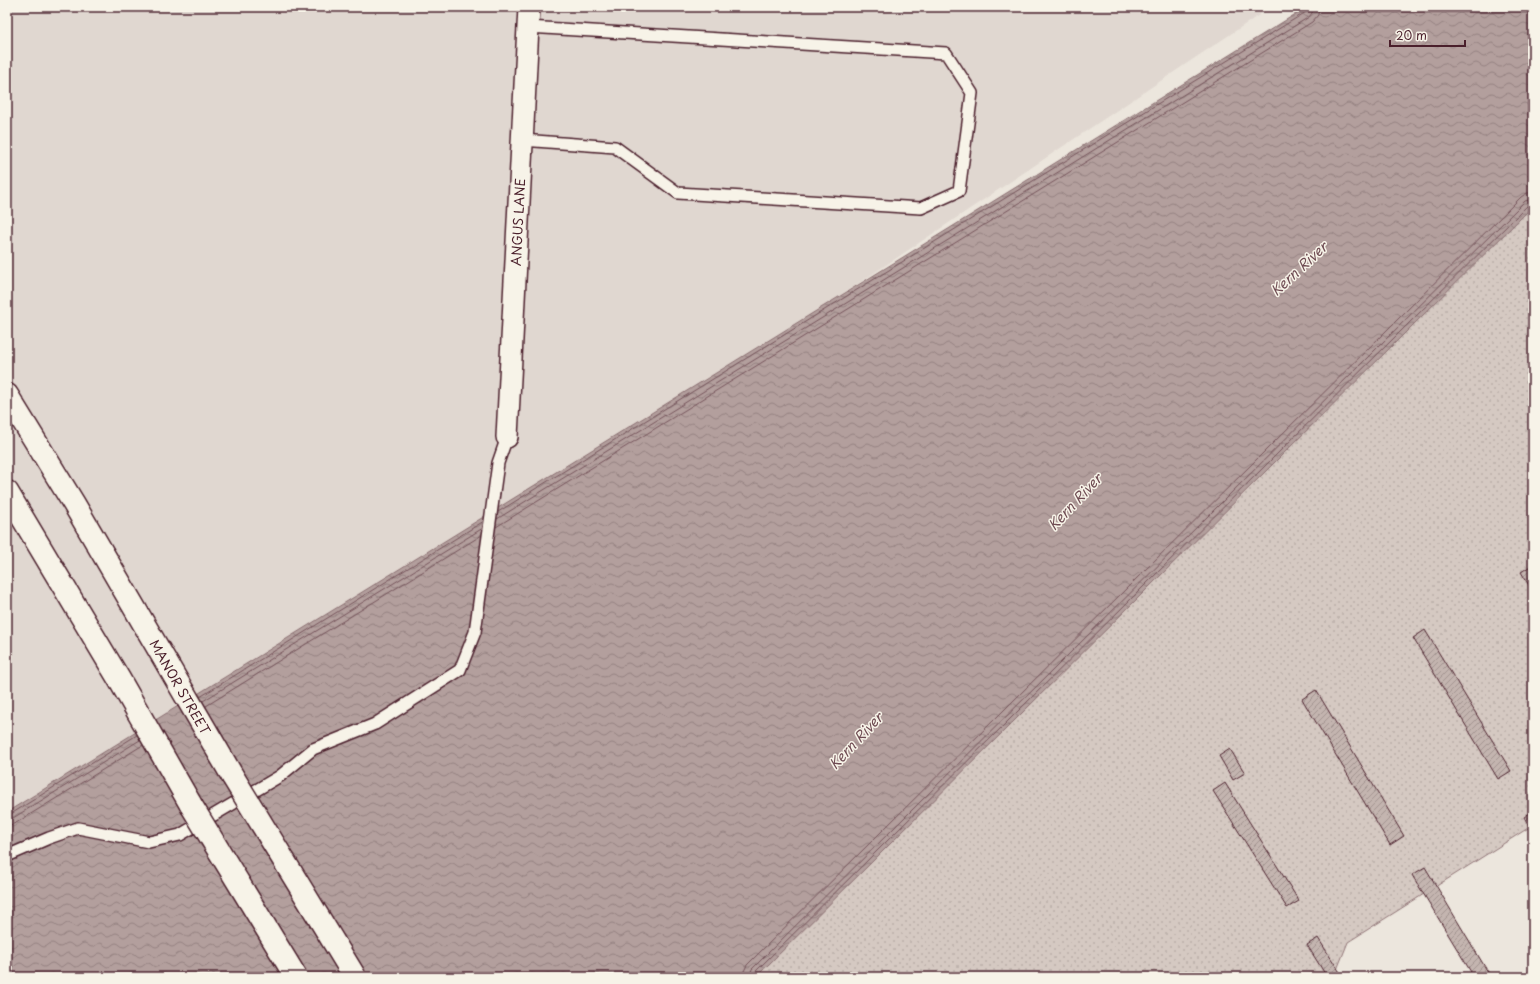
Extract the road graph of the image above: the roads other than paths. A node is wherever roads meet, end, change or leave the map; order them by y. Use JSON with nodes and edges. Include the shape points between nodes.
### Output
{"nodes":[{"id":1,"x":528,"y":17,"type":"edge"},
{"id":2,"x":522,"y":140,"type":"junction"},
{"id":3,"x":7,"y":395,"type":"edge"},
{"id":4,"x":507,"y":437,"type":"joint"},
{"id":5,"x":7,"y":492,"type":"edge"},
{"id":6,"x":7,"y":520,"type":"edge"},
{"id":7,"x":119,"y":679,"type":"junction"},
{"id":8,"x":7,"y":856,"type":"edge"},
{"id":9,"x":296,"y":977,"type":"edge"},
{"id":10,"x":355,"y":977,"type":"edge"}],
"edges":[{"from":1,"to":2,"type":"street","name":"ANGUS LANE"},
{"from":1,"to":2,"type":"lane","via":[[946,53],[972,93],[959,192],[921,208],[678,193],[615,147]]},
{"from":2,"to":4,"type":"street","name":"ANGUS LANE"},
{"from":3,"to":10,"type":"main road","name":"MANOR STREET","bridge":true,"via":[[74,504],[233,777]]},
{"from":4,"to":8,"type":"lane","via":[[498,463],[475,632],[460,670],[375,724],[313,749],[280,776],[180,835],[149,842],[78,828]]},
{"from":5,"to":7,"type":"main road"},
{"from":6,"to":7,"type":"main road"},
{"from":7,"to":9,"type":"main road","bridge":true,"via":[[191,805]]}]}
